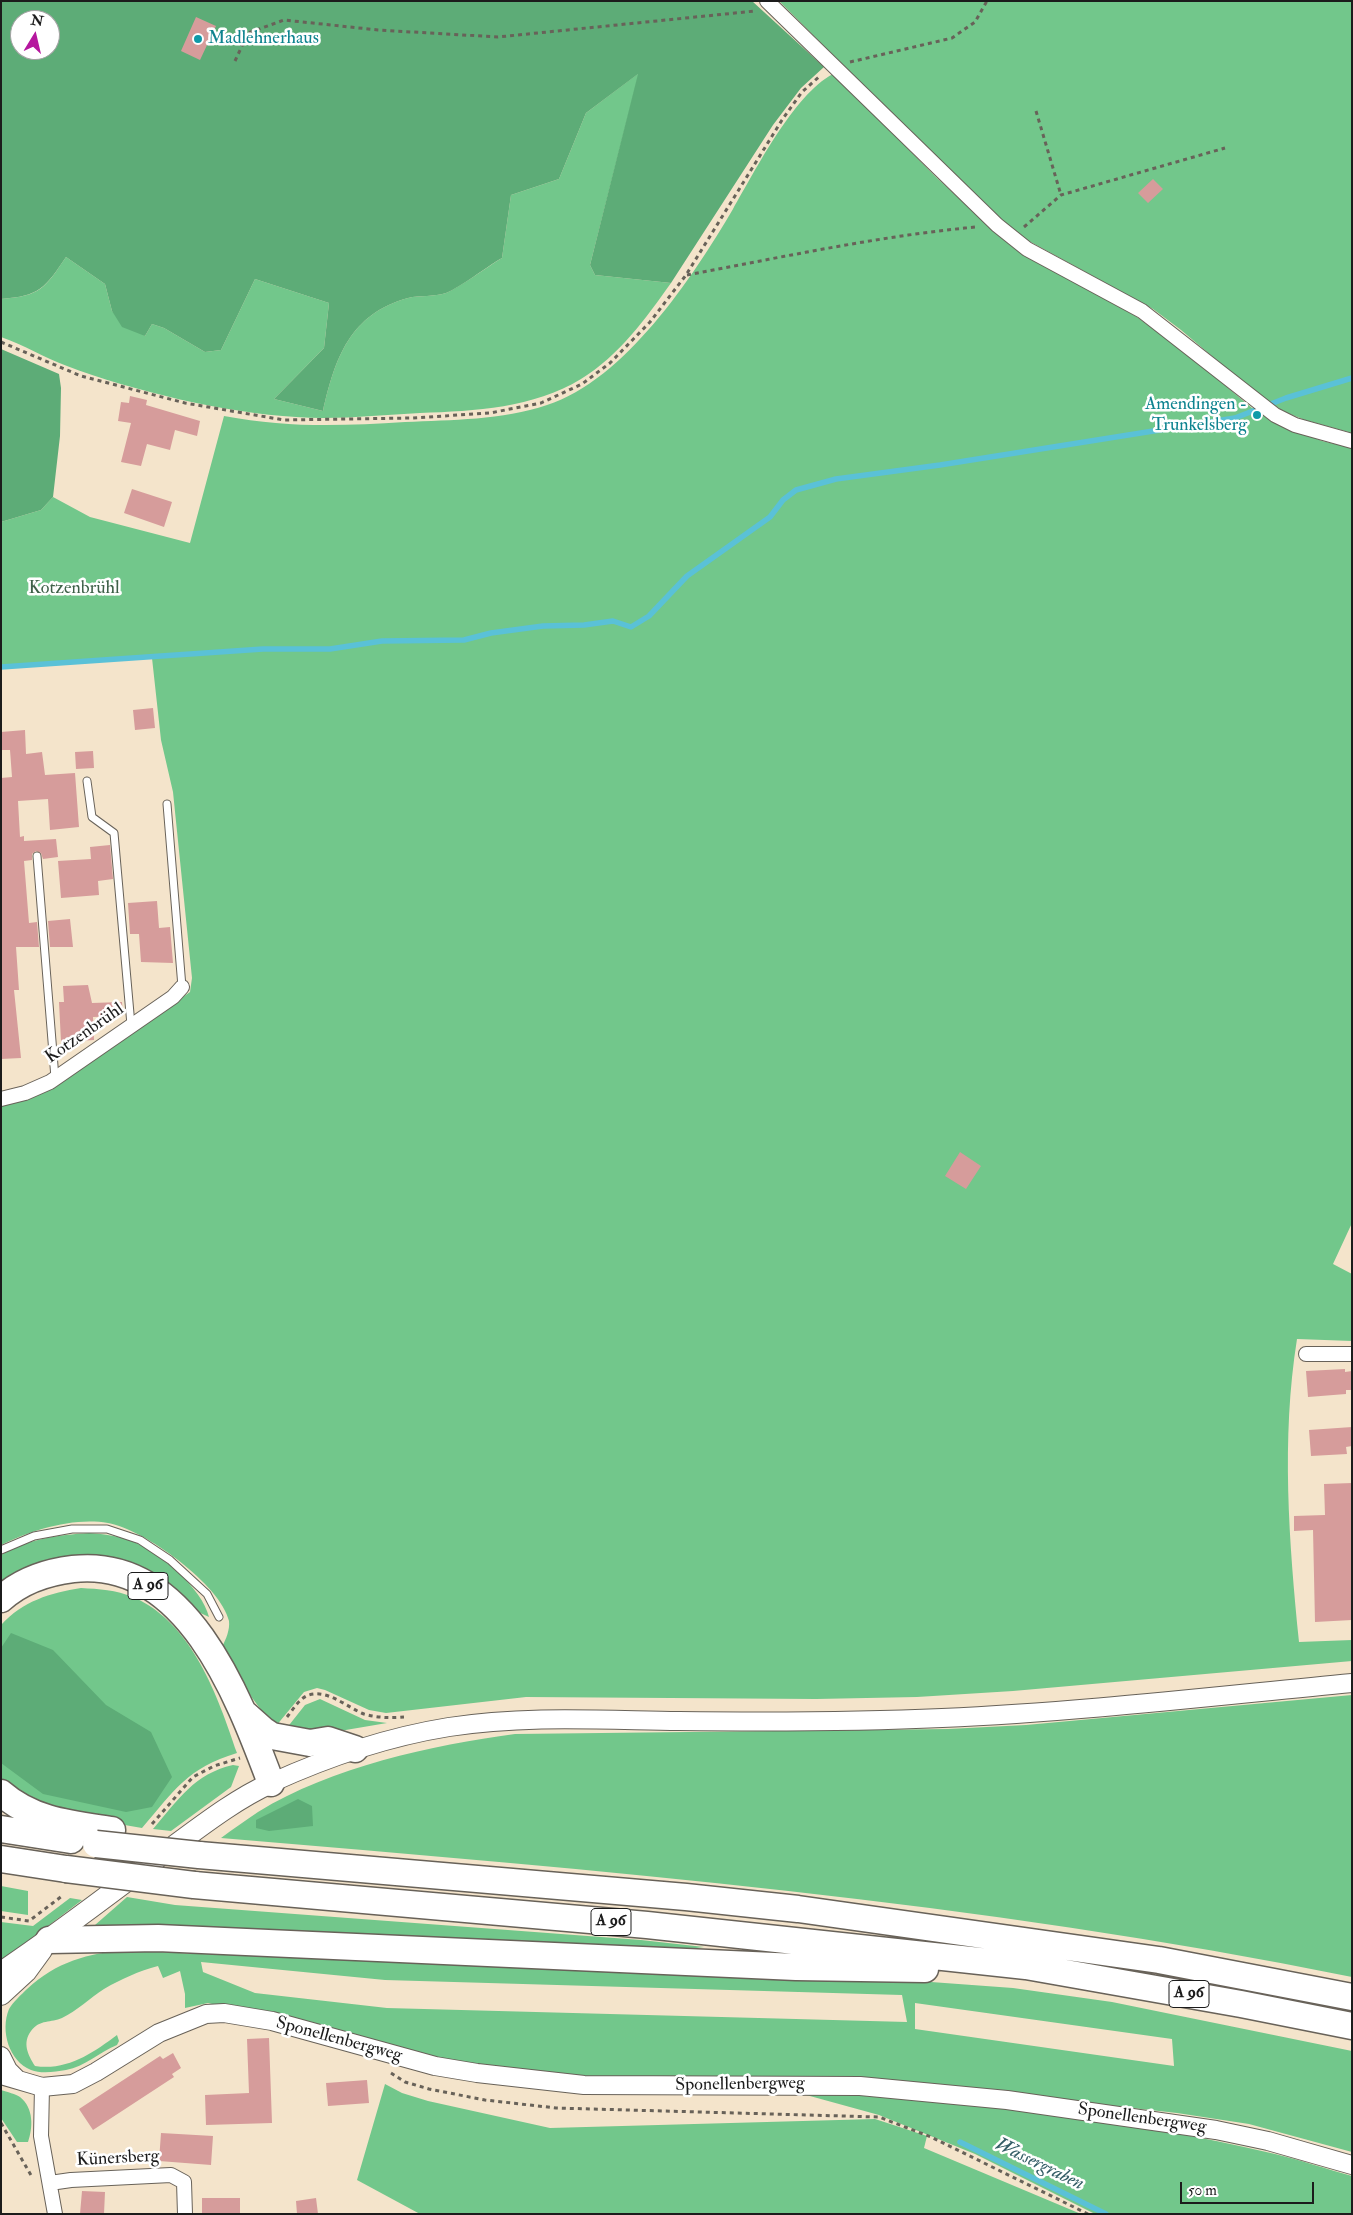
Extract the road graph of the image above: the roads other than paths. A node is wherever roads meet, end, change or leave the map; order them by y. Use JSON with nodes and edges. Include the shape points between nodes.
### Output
{"nodes":[{"id":1,"x":771,"y":5,"type":"edge"},
{"id":2,"x":1352,"y":441,"type":"edge"},
{"id":3,"x":87,"y":781,"type":"dead end"},
{"id":4,"x":167,"y":804,"type":"dead end"},
{"id":5,"x":36,"y":856,"type":"dead end"},
{"id":6,"x":182,"y":987,"type":"joint"},
{"id":7,"x":131,"y":1025,"type":"junction"},
{"id":8,"x":55,"y":1078,"type":"junction"},
{"id":9,"x":1,"y":1099,"type":"edge"},
{"id":10,"x":1306,"y":1354,"type":"dead end"},
{"id":11,"x":1352,"y":1354,"type":"edge"},
{"id":12,"x":1,"y":1550,"type":"edge"},
{"id":13,"x":1,"y":1599,"type":"edge"},
{"id":14,"x":219,"y":1617,"type":"dead end"},
{"id":15,"x":1352,"y":1683,"type":"edge"},
{"id":16,"x":241,"y":1710,"type":"junction"},
{"id":17,"x":355,"y":1749,"type":"junction"},
{"id":18,"x":271,"y":1783,"type":"junction"},
{"id":19,"x":1,"y":1793,"type":"edge"},
{"id":20,"x":1,"y":1829,"type":"edge"},
{"id":21,"x":104,"y":1837,"type":"junction"},
{"id":22,"x":1,"y":1859,"type":"edge"},
{"id":23,"x":49,"y":1940,"type":"junction"},
{"id":24,"x":1026,"y":1966,"type":"junction"},
{"id":25,"x":1,"y":1972,"type":"edge"},
{"id":26,"x":1,"y":1996,"type":"edge"},
{"id":27,"x":1352,"y":1997,"type":"edge"},
{"id":28,"x":1352,"y":2026,"type":"edge"},
{"id":29,"x":1,"y":2056,"type":"edge"},
{"id":30,"x":1,"y":2075,"type":"edge"},
{"id":31,"x":18,"y":2081,"type":"junction"},
{"id":32,"x":42,"y":2087,"type":"junction"},
{"id":33,"x":1352,"y":2165,"type":"edge"},
{"id":34,"x":50,"y":2183,"type":"junction"},
{"id":35,"x":56,"y":2214,"type":"edge"},
{"id":36,"x":185,"y":2214,"type":"edge"}],
"edges":[{"from":1,"to":2,"type":"street","via":[[1012,237],[1034,253],[1142,311],[1275,415],[1295,425]]},
{"from":3,"to":7,"type":"lane","via":[[92,817],[114,833]]},
{"from":4,"to":6,"type":"lane"},
{"from":5,"to":8,"type":"lane"},
{"from":6,"to":7,"type":"street","name":"Kotzenbrühl","via":[[174,997]]},
{"from":7,"to":8,"type":"street","name":"Kotzenbrühl"},
{"from":8,"to":9,"type":"street","name":"Kotzenbrühl","via":[[29,1091]]},
{"from":10,"to":11,"type":"street"},
{"from":12,"to":14,"type":"lane","via":[[34,1536],[72,1529],[107,1529],[140,1540],[170,1560],[207,1594]]},
{"from":13,"to":16,"type":"highway","number":"A 96","via":[[26,1582],[56,1572],[86,1568],[113,1572],[139,1581],[166,1596],[185,1615],[201,1636]]},
{"from":15,"to":17,"type":"street","via":[[942,1718],[495,1722],[447,1727]]},
{"from":16,"to":17,"type":"highway","number":"A 96","via":[[272,1736],[310,1743],[328,1740]]},
{"from":16,"to":18,"type":"highway","number":"A 96"},
{"from":17,"to":18,"type":"street"},
{"from":18,"to":23,"type":"main road","via":[[202,1825]]},
{"from":19,"to":21,"type":"highway","via":[[27,1812]]},
{"from":20,"to":21,"type":"highway"},
{"from":21,"to":27,"type":"highway","number":"A 96","via":[[168,1837],[199,1855],[227,1858],[798,1909],[1150,1959]]},
{"from":22,"to":24,"type":"highway","number":"A 96","bridge":true,"via":[[194,1885],[647,1925]]},
{"from":23,"to":24,"type":"highway","number":"A 96","via":[[158,1938],[878,1970]]},
{"from":23,"to":25,"type":"main road"},
{"from":23,"to":26,"type":"main road","via":[[26,1972]]},
{"from":24,"to":28,"type":"highway","number":"A 96"},
{"from":29,"to":31,"type":"street"},
{"from":30,"to":31,"type":"street","name":"Sponellenbergweg"},
{"from":31,"to":32,"type":"street","name":"Sponellenbergweg"},
{"from":32,"to":33,"type":"street","name":"Sponellenbergweg","via":[[59,2087],[83,2080],[135,2047],[187,2020],[206,2014],[224,2014],[272,2021],[435,2066],[477,2073],[584,2085],[851,2086],[1008,2100],[1216,2130]]},
{"from":32,"to":34,"type":"street","via":[[41,2136]]},
{"from":34,"to":35,"type":"street"},
{"from":34,"to":36,"type":"street","name":"Künersberg","via":[[171,2175],[184,2182]]}]}
